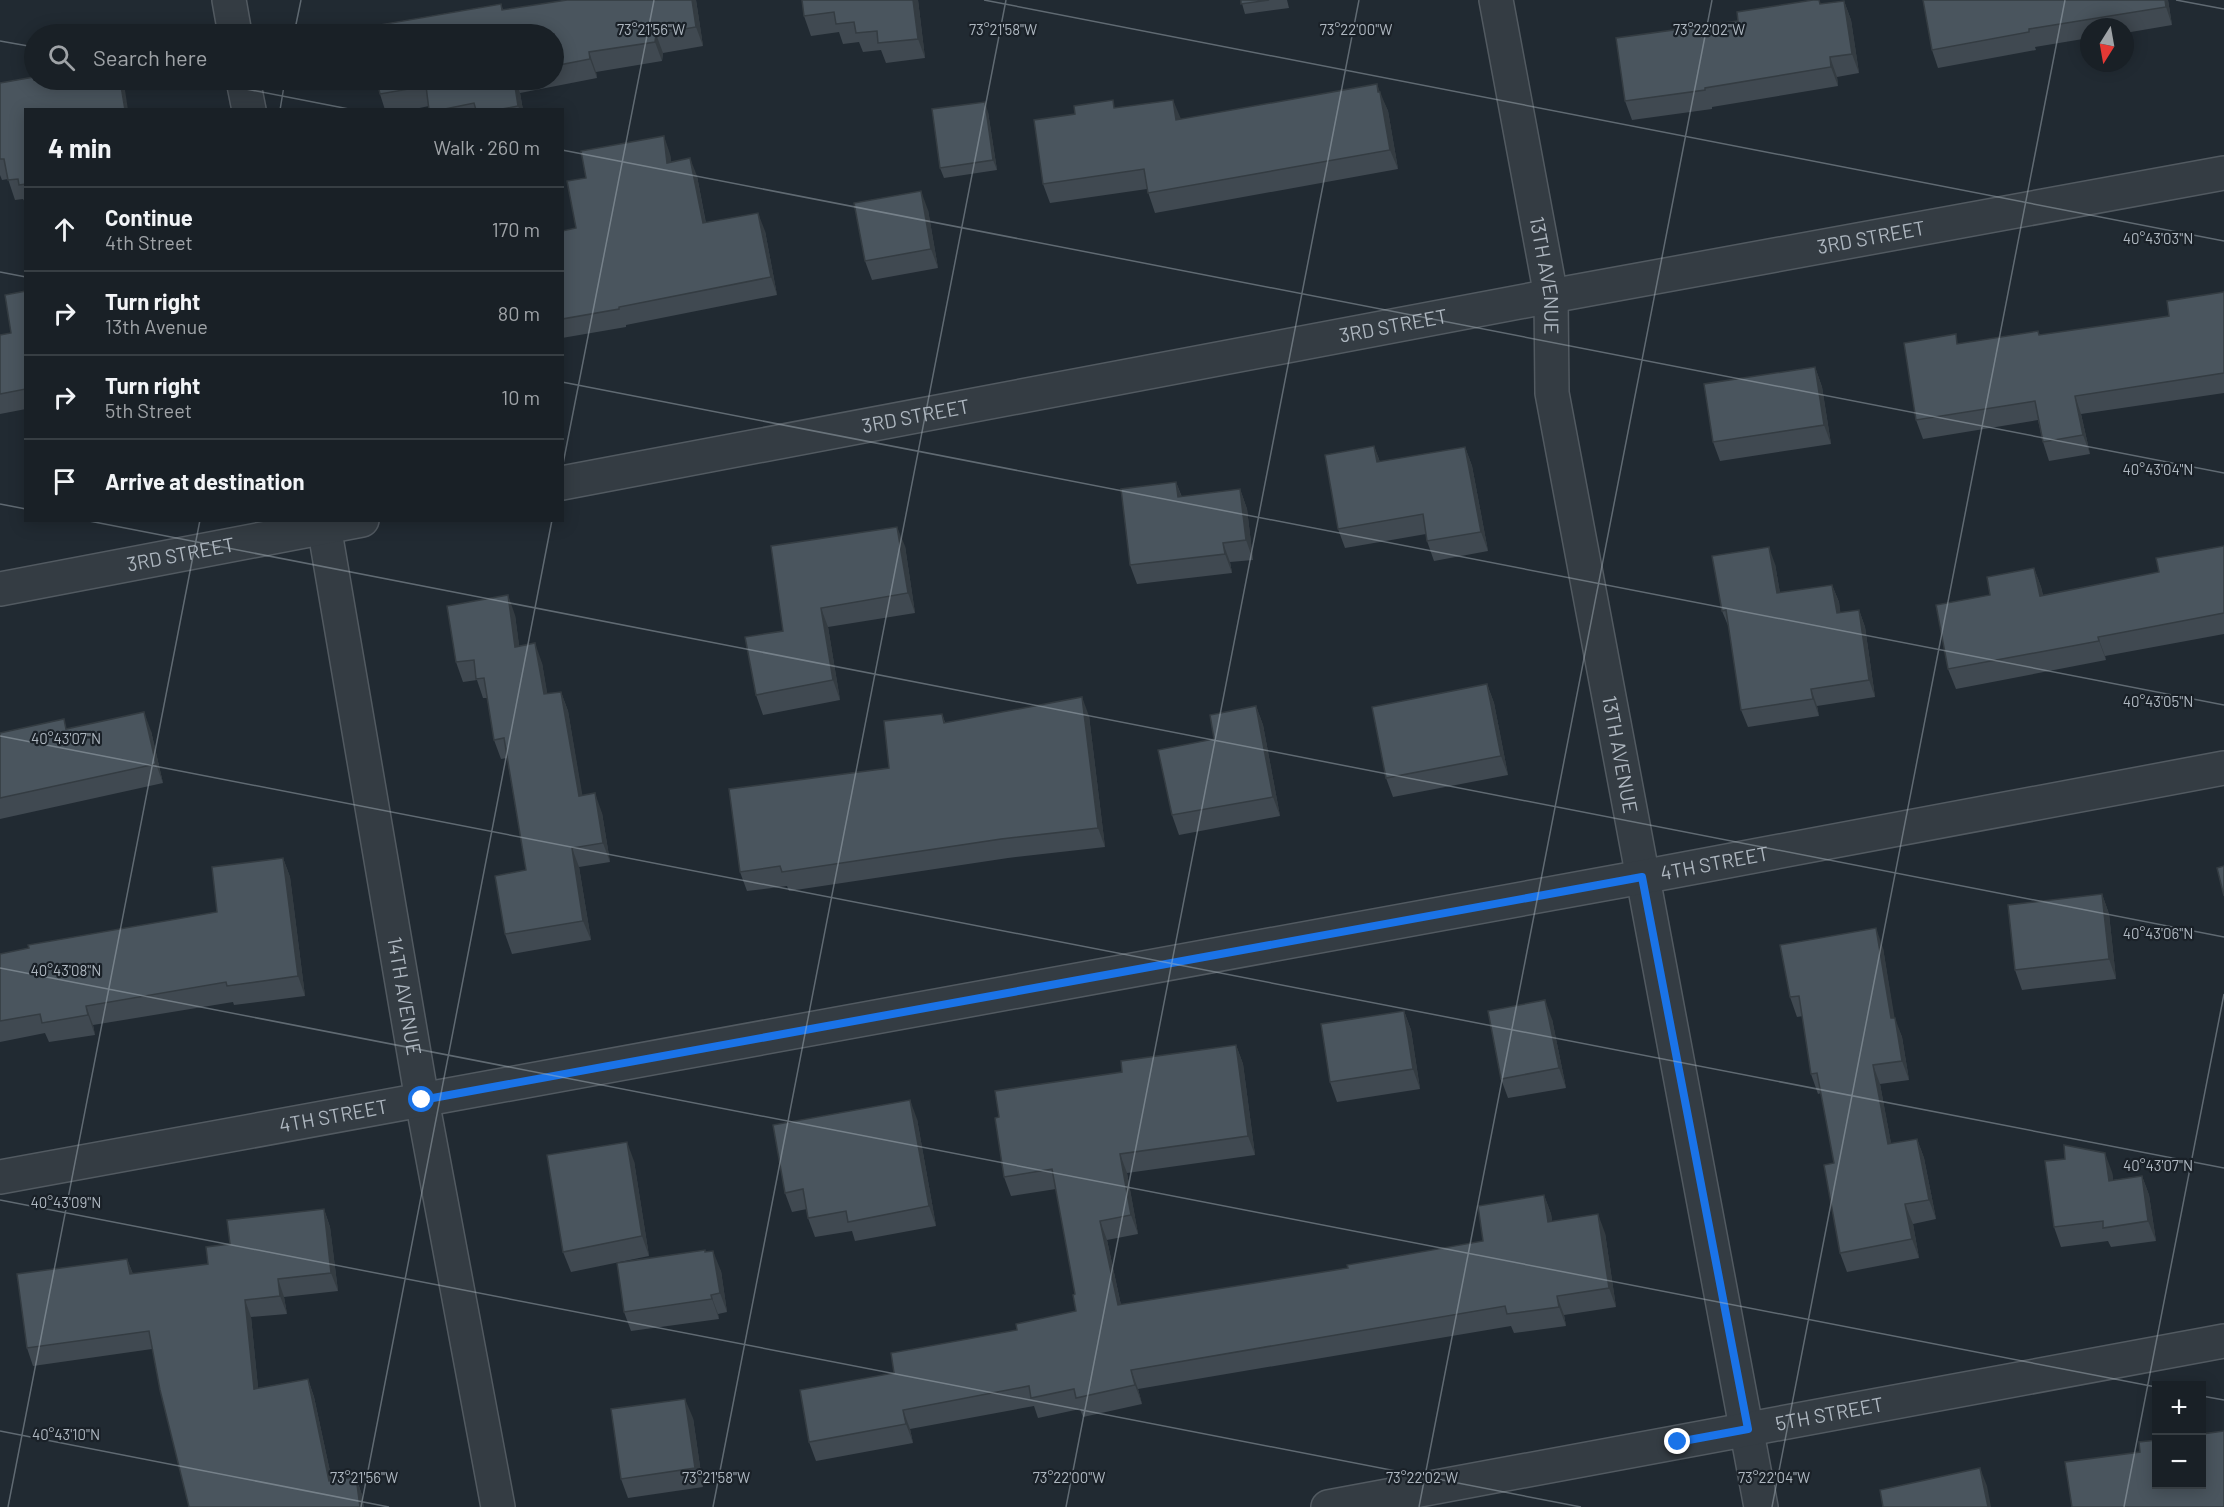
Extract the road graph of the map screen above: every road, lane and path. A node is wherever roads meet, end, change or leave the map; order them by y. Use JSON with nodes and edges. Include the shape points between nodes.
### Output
{"nodes":[{"id":1,"x":229,"y":0,"type":"edge"},
{"id":2,"x":1496,"y":0,"type":"edge"},
{"id":3,"x":233,"y":24,"type":"edge"},
{"id":4,"x":245,"y":90,"type":"edge"},
{"id":5,"x":249,"y":108,"type":"edge"},
{"id":6,"x":2224,"y":173,"type":"edge"},
{"id":7,"x":1551,"y":296,"type":"junction"},
{"id":8,"x":564,"y":483,"type":"edge"},
{"id":9,"x":342,"y":522,"type":"edge"},
{"id":10,"x":323,"y":524,"type":"edge"},
{"id":11,"x":0,"y":589,"type":"edge"},
{"id":12,"x":2224,"y":768,"type":"edge"},
{"id":13,"x":1642,"y":877,"type":"junction"},
{"id":14,"x":422,"y":1100,"type":"junction"},
{"id":15,"x":0,"y":1177,"type":"edge"},
{"id":16,"x":2224,"y":1341,"type":"edge"},
{"id":17,"x":1748,"y":1429,"type":"junction"},
{"id":18,"x":498,"y":1507,"type":"edge"},
{"id":19,"x":1328,"y":1507,"type":"edge"},
{"id":20,"x":1761,"y":1507,"type":"edge"}],
"edges":[{"from":1,"to":3,"type":"street"},
{"from":2,"to":7,"type":"street","name":"13TH AVENUE"},
{"from":4,"to":5,"type":"street"},
{"from":6,"to":7,"type":"street","name":"3RD STREET"},
{"from":7,"to":8,"type":"street","name":"3RD STREET"},
{"from":7,"to":13,"type":"street","name":"13TH AVENUE","via":[[1552,393]]},
{"from":9,"to":10,"type":"street","name":"3RD STREET"},
{"from":10,"to":11,"type":"street","name":"3RD STREET"},
{"from":10,"to":14,"type":"street","name":"14TH AVENUE"},
{"from":12,"to":13,"type":"street","name":"4TH STREET"},
{"from":13,"to":14,"type":"street","name":"4TH STREET"},
{"from":13,"to":17,"type":"street","name":"13TH AVENUE"},
{"from":14,"to":15,"type":"street","name":"4TH STREET"},
{"from":14,"to":18,"type":"street","name":"14TH AVENUE"},
{"from":16,"to":17,"type":"street","name":"5TH STREET"},
{"from":17,"to":19,"type":"street","name":"5TH STREET"},
{"from":17,"to":20,"type":"street","name":"13TH AVENUE"}]}
